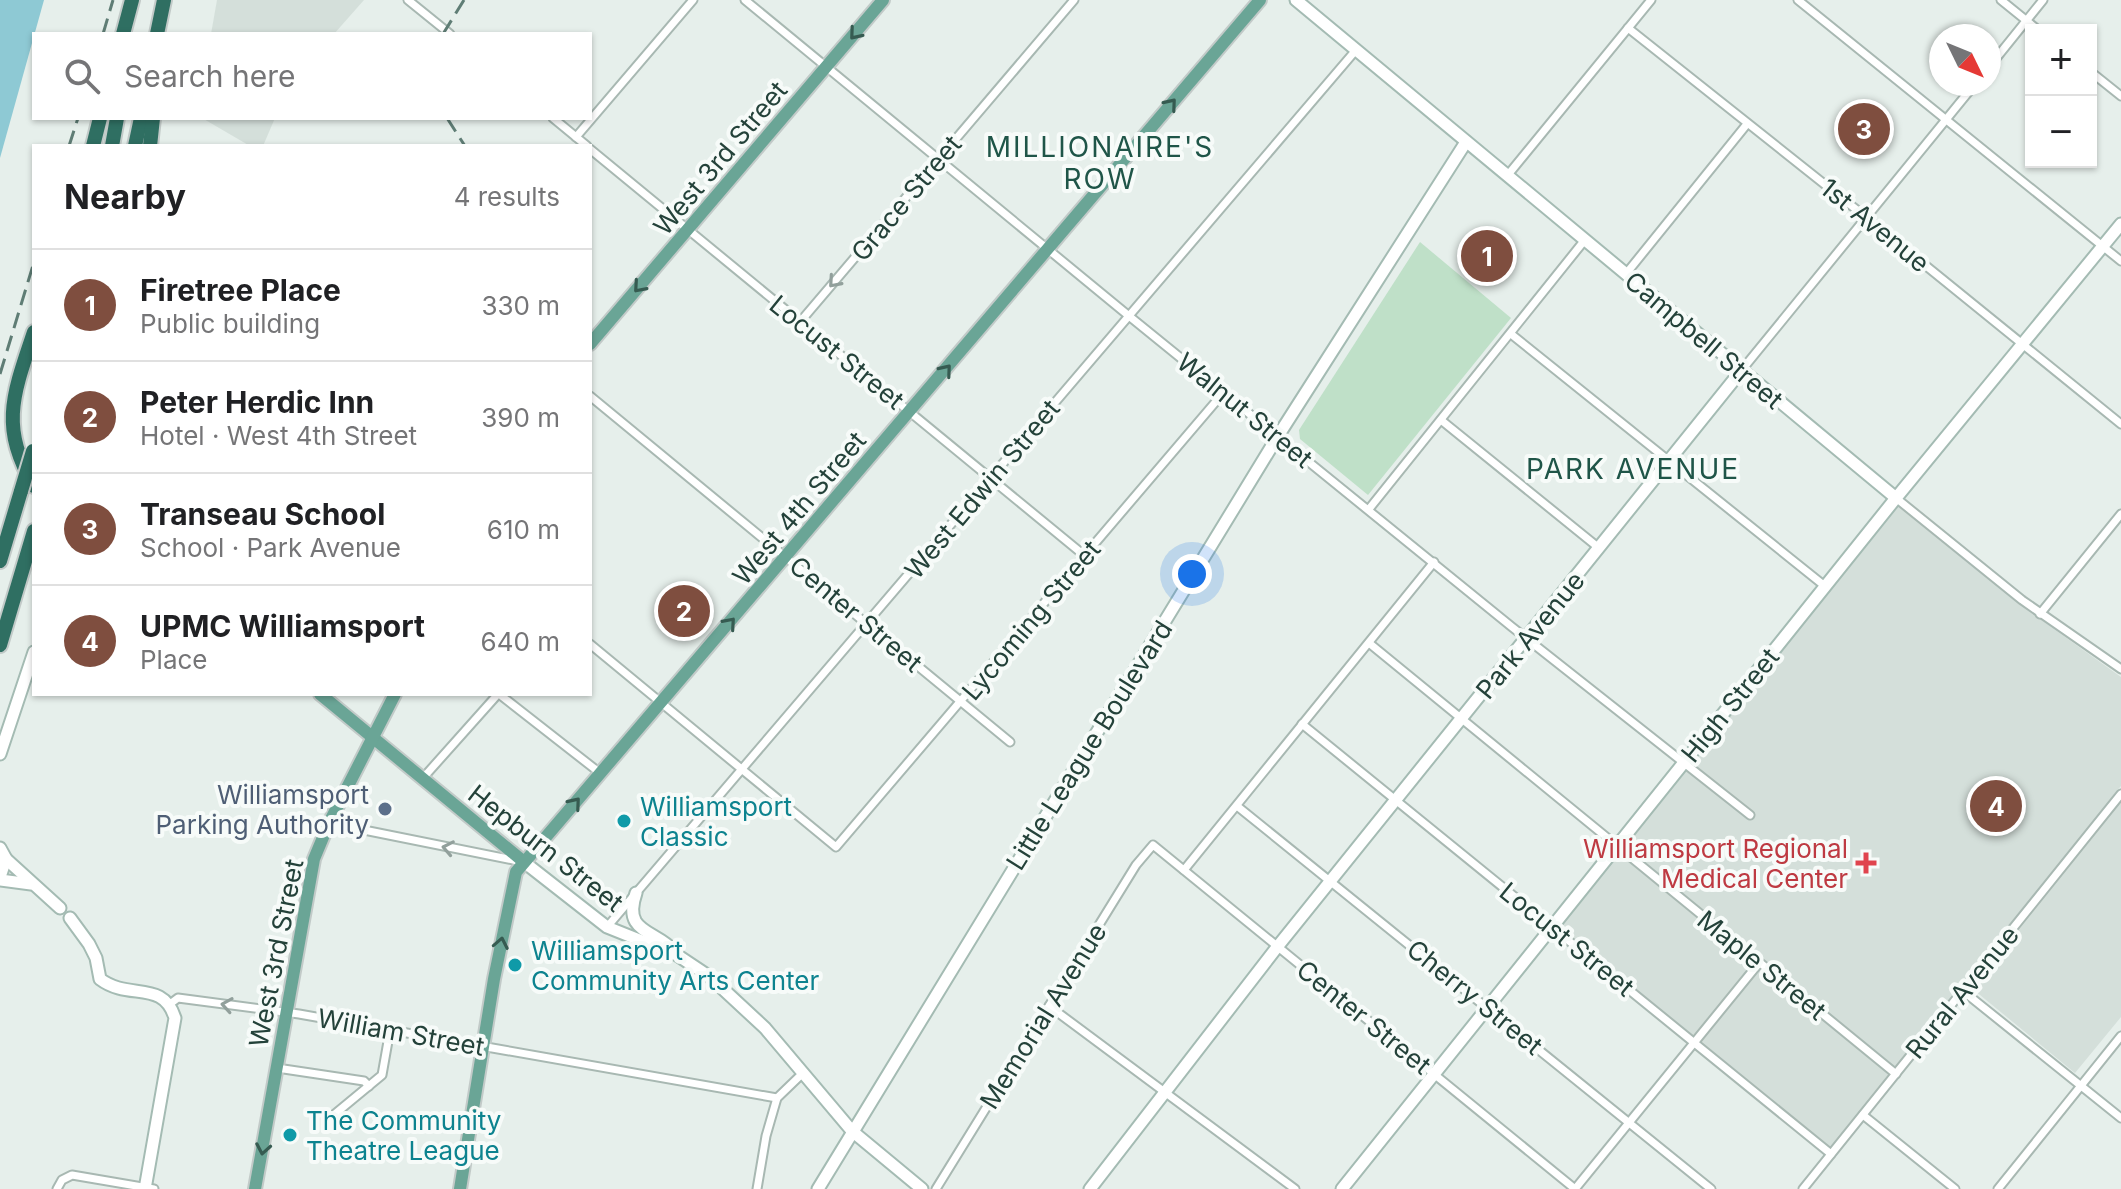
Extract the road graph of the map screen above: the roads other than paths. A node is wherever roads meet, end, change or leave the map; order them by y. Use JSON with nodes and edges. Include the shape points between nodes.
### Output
{"nodes":[{"id":1,"x":132,"y":0,"type":"edge"},
{"id":2,"x":140,"y":0,"type":"edge"},
{"id":3,"x":166,"y":0,"type":"edge"},
{"id":4,"x":408,"y":0,"type":"edge"},
{"id":5,"x":693,"y":0,"type":"edge"},
{"id":6,"x":745,"y":0,"type":"edge"},
{"id":7,"x":883,"y":0,"type":"edge"},
{"id":8,"x":1074,"y":0,"type":"edge"},
{"id":9,"x":1260,"y":0,"type":"edge"},
{"id":10,"x":1296,"y":0,"type":"edge"},
{"id":11,"x":1651,"y":0,"type":"edge"},
{"id":12,"x":1798,"y":0,"type":"edge"},
{"id":13,"x":2001,"y":0,"type":"edge"},
{"id":14,"x":2043,"y":0,"type":"edge"},
{"id":15,"x":2026,"y":21,"type":"junction"},
{"id":16,"x":2030,"y":24,"type":"edge"},
{"id":17,"x":1628,"y":28,"type":"junction"},
{"id":18,"x":124,"y":32,"type":"edge"},
{"id":19,"x":133,"y":32,"type":"edge"},
{"id":20,"x":158,"y":32,"type":"edge"},
{"id":21,"x":164,"y":32,"type":"edge"},
{"id":22,"x":448,"y":32,"type":"edge"},
{"id":23,"x":1356,"y":50,"type":"junction"},
{"id":24,"x":2001,"y":52,"type":"edge"},
{"id":25,"x":826,"y":68,"type":"junction"},
{"id":26,"x":2097,"y":77,"type":"edge"},
{"id":27,"x":1965,"y":96,"type":"edge"},
{"id":28,"x":2121,"y":96,"type":"edge"},
{"id":29,"x":592,"y":118,"type":"edge"},
{"id":30,"x":1946,"y":119,"type":"junction"},
{"id":31,"x":100,"y":120,"type":"edge"},
{"id":32,"x":117,"y":120,"type":"edge"},
{"id":33,"x":141,"y":120,"type":"edge"},
{"id":34,"x":153,"y":120,"type":"edge"},
{"id":35,"x":555,"y":120,"type":"edge"},
{"id":36,"x":591,"y":120,"type":"edge"},
{"id":37,"x":1747,"y":124,"type":"junction"},
{"id":38,"x":576,"y":137,"type":"junction"},
{"id":39,"x":1466,"y":142,"type":"junction"},
{"id":40,"x":94,"y":144,"type":"edge"},
{"id":41,"x":112,"y":144,"type":"edge"},
{"id":42,"x":135,"y":144,"type":"edge"},
{"id":43,"x":150,"y":144,"type":"edge"},
{"id":44,"x":584,"y":144,"type":"edge"},
{"id":45,"x":592,"y":150,"type":"edge"},
{"id":46,"x":939,"y":159,"type":"junction"},
{"id":47,"x":1507,"y":176,"type":"junction"},
{"id":48,"x":1867,"y":218,"type":"junction"},
{"id":49,"x":2121,"y":224,"type":"edge"},
{"id":50,"x":688,"y":230,"type":"junction"},
{"id":51,"x":1584,"y":241,"type":"junction"},
{"id":52,"x":2103,"y":246,"type":"junction"},
{"id":53,"x":1049,"y":249,"type":"junction"},
{"id":54,"x":2121,"y":261,"type":"edge"},
{"id":55,"x":1625,"y":275,"type":"junction"},
{"id":56,"x":1129,"y":316,"type":"junction"},
{"id":57,"x":800,"y":322,"type":"junction"},
{"id":58,"x":1511,"y":334,"type":"junction"},
{"id":59,"x":32,"y":338,"type":"edge"},
{"id":60,"x":592,"y":342,"type":"edge"},
{"id":61,"x":2023,"y":345,"type":"junction"},
{"id":62,"x":22,"y":366,"type":"junction"},
{"id":63,"x":1741,"y":371,"type":"junction"},
{"id":64,"x":1224,"y":392,"type":"junction"},
{"id":65,"x":592,"y":398,"type":"edge"},
{"id":66,"x":910,"y":412,"type":"junction"},
{"id":67,"x":1441,"y":420,"type":"junction"},
{"id":68,"x":2121,"y":424,"type":"edge"},
{"id":69,"x":1278,"y":436,"type":"junction"},
{"id":70,"x":32,"y":460,"type":"edge"},
{"id":71,"x":1668,"y":461,"type":"junction"},
{"id":72,"x":32,"y":472,"type":"edge"},
{"id":73,"x":991,"y":478,"type":"junction"},
{"id":74,"x":27,"y":489,"type":"edge"},
{"id":75,"x":1896,"y":498,"type":"junction"},
{"id":76,"x":1369,"y":509,"type":"junction"},
{"id":77,"x":2121,"y":514,"type":"edge"},
{"id":78,"x":32,"y":538,"type":"edge"},
{"id":79,"x":1599,"y":548,"type":"junction"},
{"id":80,"x":1085,"y":556,"type":"junction"},
{"id":81,"x":787,"y":557,"type":"junction"},
{"id":82,"x":0,"y":561,"type":"edge"},
{"id":83,"x":1434,"y":562,"type":"junction"},
{"id":84,"x":1826,"y":587,"type":"junction"},
{"id":85,"x":2040,"y":614,"type":"junction"},
{"id":86,"x":867,"y":623,"type":"junction"},
{"id":87,"x":1527,"y":638,"type":"junction"},
{"id":88,"x":1369,"y":643,"type":"junction"},
{"id":89,"x":0,"y":645,"type":"edge"},
{"id":90,"x":592,"y":646,"type":"edge"},
{"id":91,"x":32,"y":658,"type":"edge"},
{"id":92,"x":2121,"y":669,"type":"edge"},
{"id":93,"x":322,"y":696,"type":"edge"},
{"id":94,"x":394,"y":696,"type":"edge"},
{"id":95,"x":497,"y":696,"type":"edge"},
{"id":96,"x":502,"y":696,"type":"edge"},
{"id":97,"x":961,"y":701,"type":"junction"},
{"id":98,"x":661,"y":703,"type":"junction"},
{"id":99,"x":1462,"y":719,"type":"junction"},
{"id":100,"x":1302,"y":724,"type":"junction"},
{"id":101,"x":373,"y":737,"type":"junction"},
{"id":102,"x":1010,"y":742,"type":"dead end"},
{"id":103,"x":0,"y":754,"type":"edge"},
{"id":104,"x":1684,"y":763,"type":"junction"},
{"id":105,"x":742,"y":770,"type":"junction"},
{"id":106,"x":600,"y":773,"type":"junction"},
{"id":107,"x":423,"y":778,"type":"junction"},
{"id":108,"x":2121,"y":794,"type":"edge"},
{"id":109,"x":1396,"y":800,"type":"junction"},
{"id":110,"x":1237,"y":806,"type":"junction"},
{"id":111,"x":1750,"y":815,"type":"dead end"},
{"id":112,"x":329,"y":823,"type":"junction"},
{"id":113,"x":1153,"y":845,"type":"joint"},
{"id":114,"x":1617,"y":847,"type":"junction"},
{"id":115,"x":3,"y":854,"type":"edge"},
{"id":116,"x":524,"y":862,"type":"junction"},
{"id":117,"x":1184,"y":870,"type":"junction"},
{"id":118,"x":0,"y":879,"type":"edge"},
{"id":119,"x":1331,"y":880,"type":"junction"},
{"id":120,"x":35,"y":885,"type":"junction"},
{"id":121,"x":636,"y":893,"type":"junction"},
{"id":122,"x":60,"y":908,"type":"joint"},
{"id":123,"x":70,"y":918,"type":"joint"},
{"id":124,"x":607,"y":927,"type":"junction"},
{"id":125,"x":1553,"y":928,"type":"junction"},
{"id":126,"x":1278,"y":946,"type":"junction"},
{"id":127,"x":677,"y":955,"type":"junction"},
{"id":128,"x":1759,"y":963,"type":"junction"},
{"id":129,"x":1963,"y":991,"type":"junction"},
{"id":130,"x":170,"y":1004,"type":"junction"},
{"id":131,"x":1049,"y":1006,"type":"junction"},
{"id":132,"x":1488,"y":1008,"type":"junction"},
{"id":133,"x":285,"y":1013,"type":"junction"},
{"id":134,"x":390,"y":1030,"type":"junction"},
{"id":135,"x":2121,"y":1036,"type":"edge"},
{"id":136,"x":1696,"y":1043,"type":"junction"},
{"id":137,"x":483,"y":1047,"type":"junction"},
{"id":138,"x":277,"y":1068,"type":"junction"},
{"id":139,"x":804,"y":1072,"type":"junction"},
{"id":140,"x":1434,"y":1074,"type":"junction"},
{"id":141,"x":1896,"y":1074,"type":"junction"},
{"id":142,"x":369,"y":1086,"type":"junction"},
{"id":143,"x":2081,"y":1086,"type":"junction"},
{"id":144,"x":1165,"y":1092,"type":"junction"},
{"id":145,"x":777,"y":1098,"type":"junction"},
{"id":146,"x":1863,"y":1115,"type":"junction"},
{"id":147,"x":330,"y":1118,"type":"dead end"},
{"id":148,"x":2121,"y":1118,"type":"edge"},
{"id":149,"x":1630,"y":1123,"type":"junction"},
{"id":150,"x":852,"y":1131,"type":"junction"},
{"id":151,"x":1831,"y":1154,"type":"junction"},
{"id":152,"x":148,"y":1188,"type":"edge"},
{"id":153,"x":57,"y":1189,"type":"edge"},
{"id":154,"x":255,"y":1189,"type":"edge"},
{"id":155,"x":460,"y":1189,"type":"edge"},
{"id":156,"x":757,"y":1189,"type":"edge"},
{"id":157,"x":818,"y":1189,"type":"edge"},
{"id":158,"x":922,"y":1189,"type":"edge"},
{"id":159,"x":936,"y":1189,"type":"edge"},
{"id":160,"x":1090,"y":1189,"type":"edge"},
{"id":161,"x":1295,"y":1189,"type":"edge"},
{"id":162,"x":1342,"y":1189,"type":"edge"},
{"id":163,"x":1575,"y":1189,"type":"edge"},
{"id":164,"x":1711,"y":1189,"type":"edge"},
{"id":165,"x":1803,"y":1189,"type":"edge"},
{"id":166,"x":1955,"y":1189,"type":"edge"},
{"id":167,"x":1998,"y":1189,"type":"edge"}],
"edges":[{"from":1,"to":18,"type":"highway"},
{"from":2,"to":19,"type":"highway"},
{"from":3,"to":20,"type":"highway"},
{"from":3,"to":21,"type":"highway"},
{"from":4,"to":22,"type":"street"},
{"from":5,"to":29,"type":"street"},
{"from":6,"to":25,"type":"street","name":"Walnut Street"},
{"from":7,"to":25,"type":"main road","name":"West 3rd Street","one_way":true},
{"from":8,"to":46,"type":"street","name":"Grace Street"},
{"from":53,"to":9,"type":"main road","name":"West 4th Street","one_way":true},
{"from":10,"to":23,"type":"street","name":"Campbell Street"},
{"from":11,"to":17,"type":"street"},
{"from":12,"to":30,"type":"street"},
{"from":13,"to":15,"type":"street"},
{"from":14,"to":15,"type":"street"},
{"from":15,"to":16,"type":"street"},
{"from":15,"to":24,"type":"street"},
{"from":17,"to":37,"type":"street","name":"1st Avenue"},
{"from":17,"to":47,"type":"street"},
{"from":23,"to":39,"type":"street","name":"Campbell Street"},
{"from":23,"to":56,"type":"street","name":"West Edwin Street"},
{"from":25,"to":46,"type":"street","name":"Walnut Street"},
{"from":25,"to":50,"type":"main road","name":"West 3rd Street"},
{"from":26,"to":28,"type":"street"},
{"from":27,"to":30,"type":"street","name":"Park Avenue"},
{"from":30,"to":48,"type":"street","name":"Park Avenue"},
{"from":30,"to":52,"type":"street"},
{"from":31,"to":40,"type":"highway"},
{"from":32,"to":41,"type":"highway"},
{"from":33,"to":42,"type":"highway"},
{"from":34,"to":43,"type":"highway"},
{"from":35,"to":38,"type":"street","name":"Locust Street"},
{"from":36,"to":38,"type":"street"},
{"from":37,"to":48,"type":"street","name":"1st Avenue"},
{"from":37,"to":55,"type":"street"},
{"from":38,"to":44,"type":"street","name":"Locust Street"},
{"from":39,"to":47,"type":"street","name":"Campbell Street"},
{"from":39,"to":69,"type":"street","name":"Little League Boulevard"},
{"from":45,"to":50,"type":"street","name":"Locust Street"},
{"from":46,"to":53,"type":"street","name":"Walnut Street"},
{"from":46,"to":57,"type":"street","name":"Grace Street","one_way":true},
{"from":47,"to":51,"type":"street","name":"Campbell Street"},
{"from":48,"to":61,"type":"street","name":"1st Avenue"},
{"from":48,"to":63,"type":"street","name":"Park Avenue"},
{"from":49,"to":52,"type":"street","name":"High Street"},
{"from":50,"to":57,"type":"street","name":"Locust Street"},
{"from":50,"to":60,"type":"main road","name":"West 3rd Street","one_way":true},
{"from":51,"to":55,"type":"street","name":"Campbell Street"},
{"from":51,"to":58,"type":"street"},
{"from":52,"to":54,"type":"street"},
{"from":52,"to":61,"type":"street","name":"High Street"},
{"from":53,"to":56,"type":"street","name":"Walnut Street"},
{"from":66,"to":53,"type":"main road","name":"West 4th Street","one_way":true},
{"from":55,"to":63,"type":"street","name":"Campbell Street"},
{"from":56,"to":64,"type":"street","name":"Walnut Street"},
{"from":56,"to":73,"type":"street","name":"West Edwin Street"},
{"from":57,"to":66,"type":"street","name":"Locust Street"},
{"from":58,"to":67,"type":"street"},
{"from":58,"to":71,"type":"street"},
{"from":59,"to":62,"type":"highway"},
{"from":61,"to":68,"type":"street","name":"1st Avenue"},
{"from":61,"to":75,"type":"street","name":"High Street"},
{"from":62,"to":72,"type":"highway","via":[[11,432],[17,453]]},
{"from":62,"to":74,"type":"highway","via":[[6,403],[3,433]]},
{"from":63,"to":71,"type":"street","name":"Park Avenue"},
{"from":63,"to":75,"type":"street","name":"Campbell Street"},
{"from":64,"to":69,"type":"street","name":"Walnut Street"},
{"from":64,"to":80,"type":"street","name":"Lycoming Street"},
{"from":65,"to":81,"type":"street","name":"Center Street"},
{"from":66,"to":73,"type":"street","name":"Locust Street"},
{"from":66,"to":81,"type":"main road","name":"West 4th Street"},
{"from":67,"to":76,"type":"street"},
{"from":67,"to":79,"type":"street"},
{"from":69,"to":76,"type":"street","name":"Walnut Street"},
{"from":69,"to":150,"type":"street","name":"Little League Boulevard"},
{"from":70,"to":74,"type":"highway","bridge":true},
{"from":71,"to":79,"type":"street","name":"Park Avenue"},
{"from":71,"to":84,"type":"street"},
{"from":73,"to":80,"type":"street","name":"Locust Street"},
{"from":73,"to":86,"type":"street","name":"West Edwin Street"},
{"from":74,"to":82,"type":"highway"},
{"from":75,"to":84,"type":"street","name":"High Street"},
{"from":75,"to":85,"type":"street","name":"Campbell Street"},
{"from":76,"to":83,"type":"street","name":"Walnut Street"},
{"from":77,"to":85,"type":"street"},
{"from":78,"to":89,"type":"highway"},
{"from":79,"to":87,"type":"street","name":"Park Avenue"},
{"from":80,"to":97,"type":"street","name":"Lycoming Street"},
{"from":81,"to":86,"type":"street","name":"Center Street"},
{"from":98,"to":81,"type":"main road","name":"West 4th Street","one_way":true},
{"from":83,"to":87,"type":"street","name":"Walnut Street"},
{"from":83,"to":88,"type":"street"},
{"from":84,"to":104,"type":"street","name":"High Street"},
{"from":85,"to":92,"type":"street","name":"Campbell Street"},
{"from":86,"to":97,"type":"street","name":"Center Street"},
{"from":86,"to":105,"type":"street","name":"West Edwin Street"},
{"from":87,"to":99,"type":"street","name":"Park Avenue"},
{"from":87,"to":104,"type":"street","name":"Walnut Street"},
{"from":88,"to":99,"type":"street","name":"Maple Street"},
{"from":88,"to":100,"type":"street"},
{"from":90,"to":98,"type":"street"},
{"from":91,"to":103,"type":"street"},
{"from":93,"to":101,"type":"main road","name":"Hepburn Street"},
{"from":94,"to":101,"type":"main road","name":"West 3rd Street"},
{"from":95,"to":107,"type":"street"},
{"from":96,"to":106,"type":"street"},
{"from":97,"to":102,"type":"street","name":"Center Street"},
{"from":97,"to":105,"type":"street","name":"Lycoming Street","via":[[836,847]]},
{"from":98,"to":105,"type":"street"},
{"from":98,"to":106,"type":"main road","name":"West 4th Street"},
{"from":99,"to":109,"type":"street","name":"Park Avenue"},
{"from":99,"to":114,"type":"street","name":"Maple Street"},
{"from":100,"to":109,"type":"street","name":"Locust Street"},
{"from":100,"to":110,"type":"street"},
{"from":101,"to":107,"type":"main road","name":"Hepburn Street"},
{"from":101,"to":112,"type":"main road","name":"West 3rd Street"},
{"from":104,"to":111,"type":"street","name":"Walnut Street"},
{"from":104,"to":114,"type":"street","name":"High Street"},
{"from":105,"to":121,"type":"street","name":"West Edwin Street"},
{"from":116,"to":106,"type":"main road","name":"West 4th Street","one_way":true},
{"from":107,"to":116,"type":"main road","name":"Hepburn Street"},
{"from":108,"to":129,"type":"street","name":"Rural Avenue"},
{"from":109,"to":119,"type":"street","name":"Park Avenue"},
{"from":109,"to":125,"type":"street","name":"Locust Street"},
{"from":110,"to":117,"type":"street"},
{"from":110,"to":119,"type":"street","name":"Cherry Street"},
{"from":116,"to":112,"type":"street","one_way":true},
{"from":112,"to":133,"type":"main road","name":"West 3rd Street","via":[[311,873]]},
{"from":113,"to":117,"type":"street","name":"Center Street"},
{"from":113,"to":131,"type":"street","name":"Memorial Avenue"},
{"from":114,"to":125,"type":"street","name":"High Street"},
{"from":114,"to":128,"type":"street","name":"Maple Street"},
{"from":115,"to":118,"type":"street"},
{"from":115,"to":120,"type":"street","name":"William Street"},
{"from":116,"to":124,"type":"street","name":"Hepburn Street"},
{"from":137,"to":116,"type":"main road","name":"West 4th Street","one_way":true,"via":[[512,886]]},
{"from":117,"to":126,"type":"street","name":"Center Street"},
{"from":118,"to":120,"type":"street"},
{"from":119,"to":126,"type":"street","name":"Park Avenue"},
{"from":119,"to":132,"type":"street","name":"Cherry Street"},
{"from":120,"to":122,"type":"street","name":"William Street"},
{"from":121,"to":124,"type":"street","name":"West Edwin Street"},
{"from":121,"to":127,"type":"street","via":[[634,921],[665,940]]},
{"from":122,"to":123,"type":"street","name":"William Street"},
{"from":123,"to":130,"type":"street","name":"William Street","via":[[96,958],[100,979],[128,992],[155,994]]},
{"from":124,"to":127,"type":"street","name":"Hepburn Street"},
{"from":125,"to":132,"type":"street","name":"High Street"},
{"from":125,"to":136,"type":"street","name":"Locust Street"},
{"from":126,"to":140,"type":"street","name":"Center Street"},
{"from":126,"to":144,"type":"street","name":"Park Avenue"},
{"from":127,"to":139,"type":"street","name":"Hepburn Street","via":[[732,996]]},
{"from":128,"to":136,"type":"street"},
{"from":128,"to":141,"type":"street","name":"Maple Street"},
{"from":129,"to":141,"type":"street","name":"Rural Avenue"},
{"from":129,"to":143,"type":"street"},
{"from":133,"to":130,"type":"street","name":"William Street","one_way":true,"via":[[178,998]]},
{"from":130,"to":152,"type":"street","via":[[175,1018]]},
{"from":131,"to":144,"type":"street"},
{"from":131,"to":159,"type":"street","name":"Memorial Avenue"},
{"from":132,"to":140,"type":"street","name":"High Street"},
{"from":132,"to":149,"type":"street","name":"Cherry Street"},
{"from":133,"to":134,"type":"street","name":"William Street"},
{"from":133,"to":138,"type":"main road","name":"West 3rd Street"},
{"from":134,"to":137,"type":"street","name":"William Street"},
{"from":134,"to":142,"type":"street","via":[[382,1075]]},
{"from":135,"to":143,"type":"street"},
{"from":136,"to":149,"type":"street"},
{"from":136,"to":151,"type":"street","name":"Locust Street"},
{"from":137,"to":145,"type":"street","name":"William Street"},
{"from":137,"to":155,"type":"main road","name":"West 4th Street"},
{"from":138,"to":142,"type":"street"},
{"from":138,"to":154,"type":"main road","name":"West 3rd Street","one_way":true},
{"from":139,"to":145,"type":"street"},
{"from":139,"to":150,"type":"street","name":"Hepburn Street"},
{"from":140,"to":162,"type":"street","name":"High Street"},
{"from":140,"to":163,"type":"street","name":"Center Street"},
{"from":141,"to":146,"type":"street","name":"Rural Avenue"},
{"from":142,"to":147,"type":"street"},
{"from":143,"to":148,"type":"street"},
{"from":143,"to":167,"type":"street"},
{"from":144,"to":160,"type":"street","name":"Park Avenue"},
{"from":144,"to":161,"type":"street"},
{"from":145,"to":156,"type":"street"},
{"from":146,"to":151,"type":"street","name":"Rural Avenue"},
{"from":146,"to":166,"type":"street"},
{"from":149,"to":163,"type":"street"},
{"from":149,"to":164,"type":"street","name":"Cherry Street"},
{"from":150,"to":157,"type":"street","name":"Little League Boulevard"},
{"from":150,"to":158,"type":"street","name":"Hepburn Street"},
{"from":151,"to":165,"type":"street","name":"Rural Avenue"},
{"from":152,"to":153,"type":"street","via":[[72,1175]]}]}
